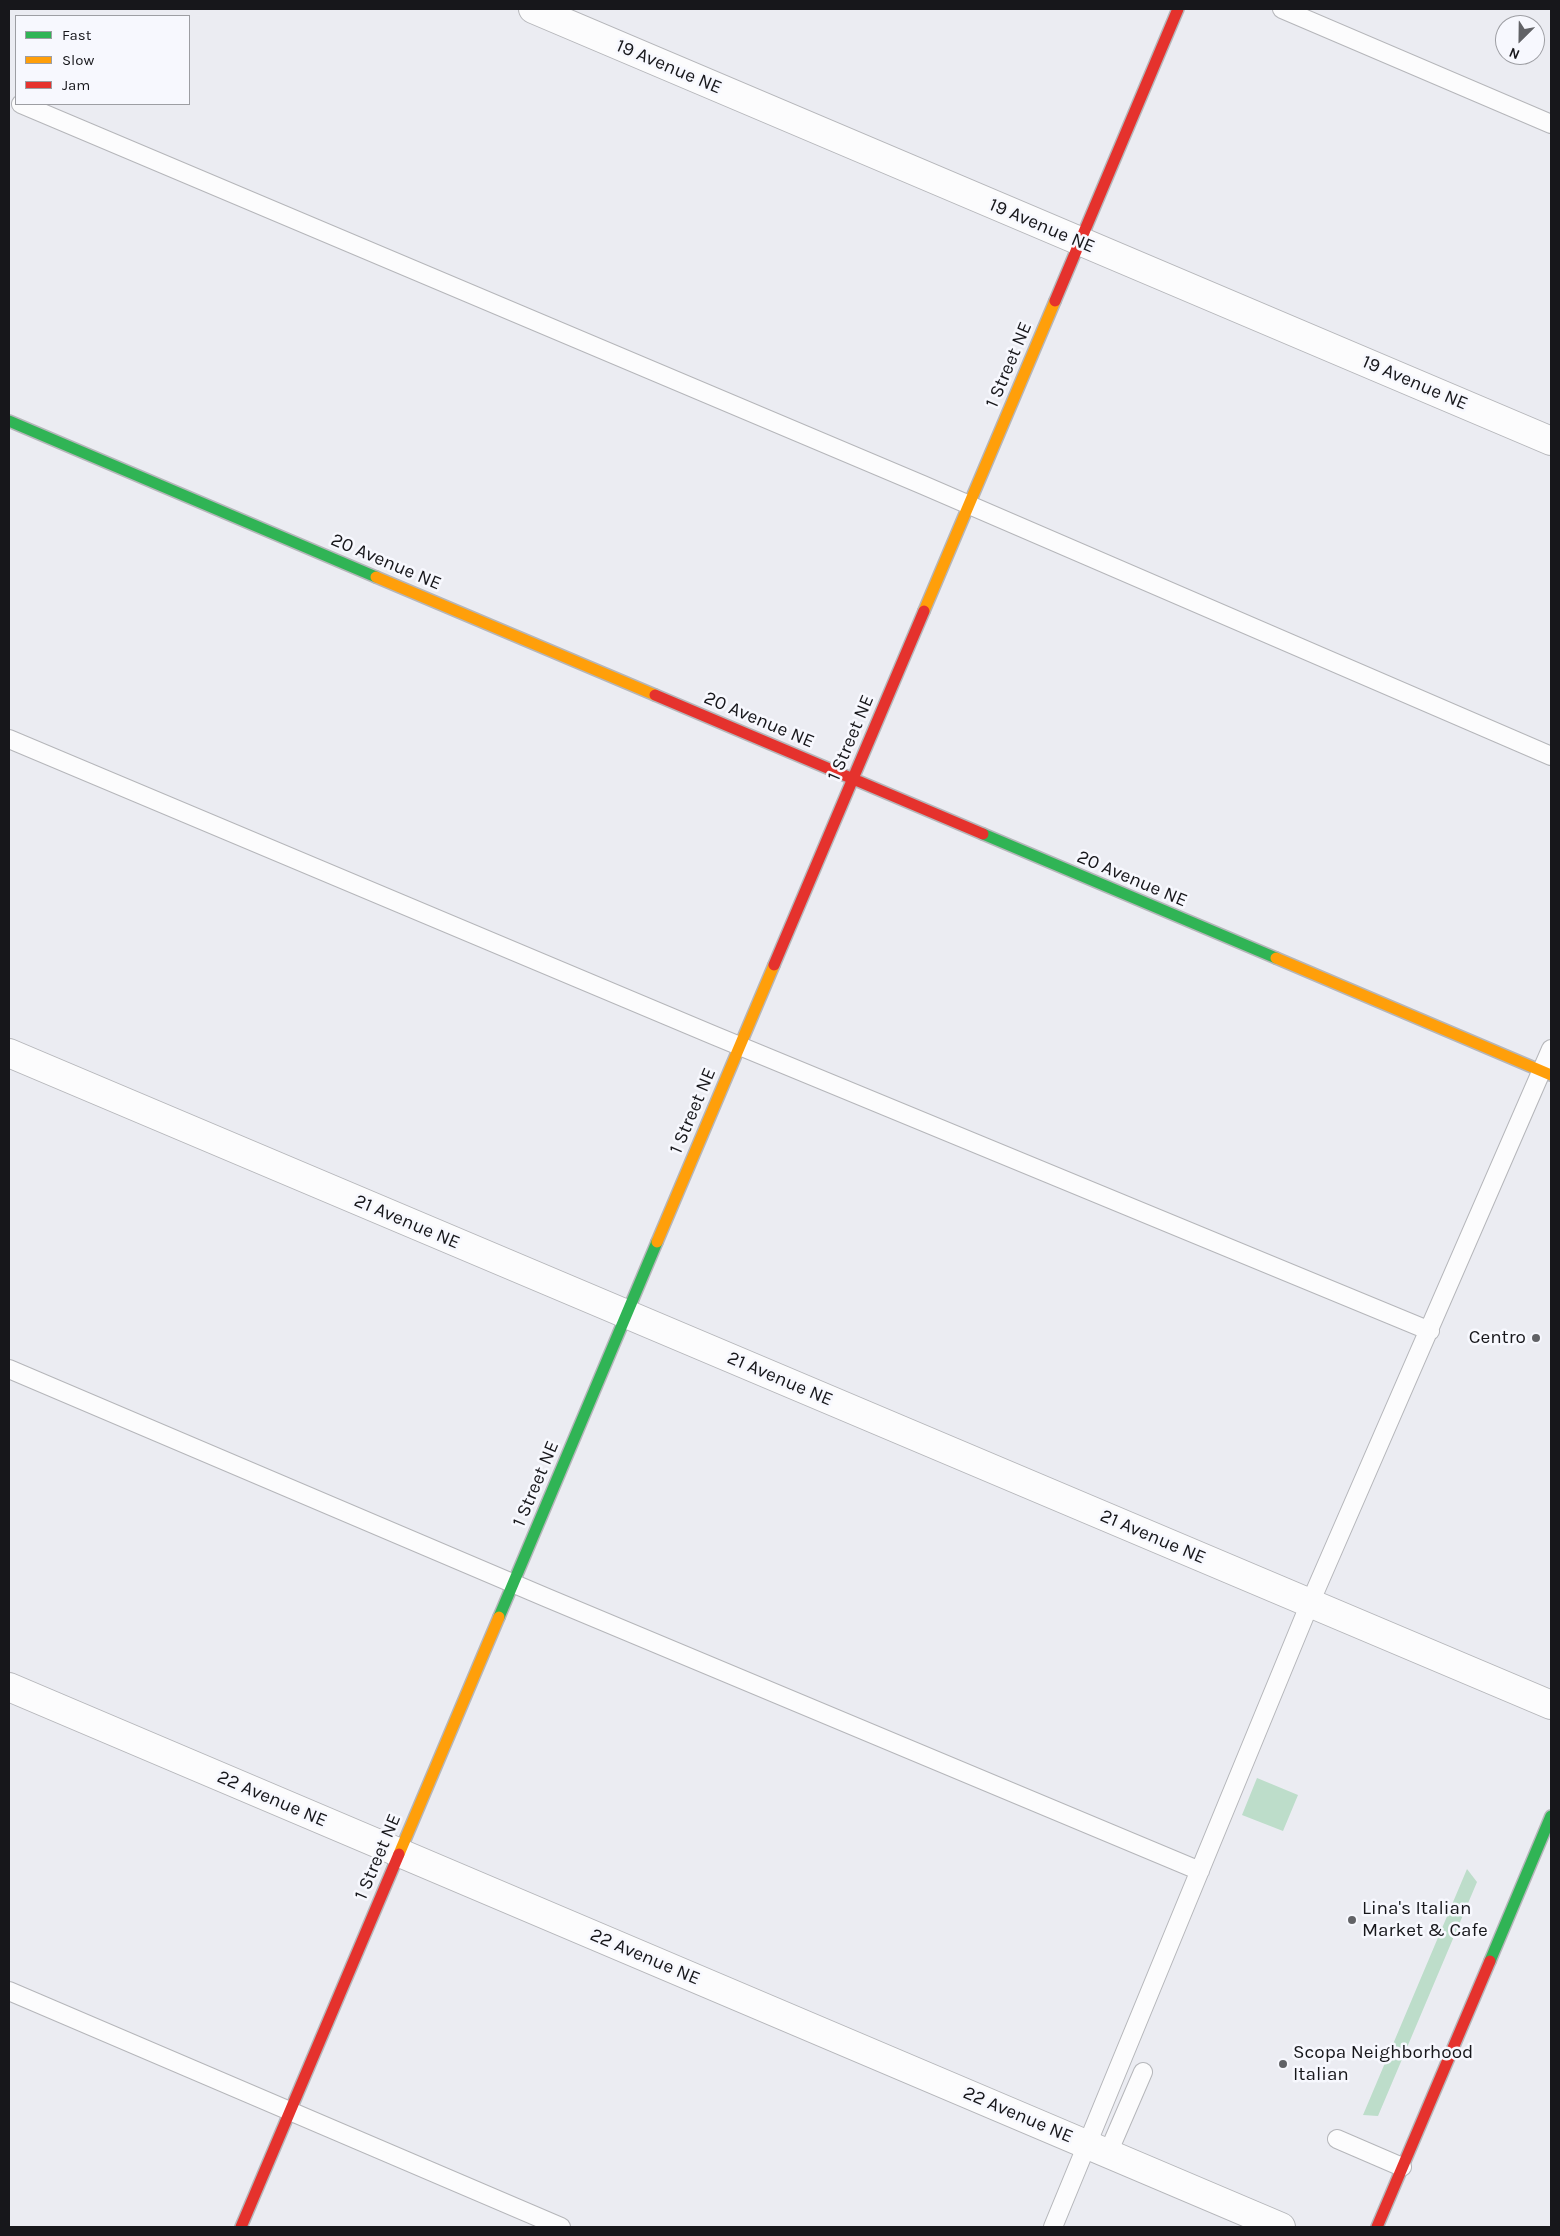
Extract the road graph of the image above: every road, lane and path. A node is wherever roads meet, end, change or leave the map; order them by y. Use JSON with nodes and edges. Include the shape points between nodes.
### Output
{"nodes":[{"id":1,"x":533,"y":9,"type":"edge"},
{"id":2,"x":1178,"y":9,"type":"edge"},
{"id":3,"x":1282,"y":9,"type":"edge"},
{"id":4,"x":23,"y":105,"type":"edge"},
{"id":5,"x":1551,"y":124,"type":"edge"},
{"id":6,"x":1080,"y":242,"type":"junction"},
{"id":7,"x":9,"y":421,"type":"edge"},
{"id":8,"x":1551,"y":440,"type":"edge"},
{"id":9,"x":968,"y":505,"type":"junction"},
{"id":10,"x":9,"y":739,"type":"edge"},
{"id":11,"x":1551,"y":756,"type":"edge"},
{"id":12,"x":853,"y":779,"type":"junction"},
{"id":13,"x":740,"y":1046,"type":"junction"},
{"id":14,"x":1551,"y":1049,"type":"edge"},
{"id":15,"x":9,"y":1054,"type":"edge"},
{"id":16,"x":1547,"y":1074,"type":"edge"},
{"id":17,"x":626,"y":1315,"type":"junction"},
{"id":18,"x":1430,"y":1331,"type":"junction"},
{"id":19,"x":9,"y":1369,"type":"edge"},
{"id":20,"x":513,"y":1583,"type":"junction"},
{"id":21,"x":1310,"y":1603,"type":"junction"},
{"id":22,"x":9,"y":1688,"type":"edge"},
{"id":23,"x":1551,"y":1705,"type":"edge"},
{"id":24,"x":1551,"y":1816,"type":"edge"},
{"id":25,"x":399,"y":1853,"type":"junction"},
{"id":26,"x":1200,"y":1872,"type":"junction"},
{"id":27,"x":9,"y":1991,"type":"edge"},
{"id":28,"x":1143,"y":2072,"type":"dead end"},
{"id":29,"x":289,"y":2111,"type":"junction"},
{"id":30,"x":1337,"y":2139,"type":"dead end"},
{"id":31,"x":1097,"y":2149,"type":"junction"},
{"id":32,"x":1402,"y":2167,"type":"junction"},
{"id":33,"x":241,"y":2227,"type":"edge"},
{"id":34,"x":562,"y":2227,"type":"edge"},
{"id":35,"x":1053,"y":2227,"type":"edge"},
{"id":36,"x":1281,"y":2227,"type":"edge"},
{"id":37,"x":1377,"y":2227,"type":"edge"}],
"edges":[{"from":1,"to":6,"type":"street","name":"19 Avenue NE"},
{"from":2,"to":6,"type":"street","name":"1 Street NE"},
{"from":3,"to":5,"type":"lane"},
{"from":4,"to":9,"type":"lane"},
{"from":6,"to":8,"type":"street","name":"19 Avenue NE"},
{"from":6,"to":9,"type":"street","name":"1 Street NE"},
{"from":7,"to":12,"type":"street","name":"20 Avenue NE"},
{"from":9,"to":11,"type":"lane"},
{"from":9,"to":12,"type":"street","name":"1 Street NE"},
{"from":10,"to":13,"type":"lane"},
{"from":12,"to":13,"type":"street","name":"1 Street NE"},
{"from":12,"to":16,"type":"street","name":"20 Avenue NE"},
{"from":13,"to":17,"type":"street","name":"1 Street NE"},
{"from":13,"to":18,"type":"lane"},
{"from":14,"to":16,"type":"lane"},
{"from":15,"to":17,"type":"street","name":"21 Avenue NE"},
{"from":16,"to":18,"type":"lane"},
{"from":17,"to":20,"type":"street","name":"1 Street NE"},
{"from":17,"to":21,"type":"street","name":"21 Avenue NE"},
{"from":18,"to":21,"type":"lane"},
{"from":19,"to":20,"type":"lane"},
{"from":20,"to":25,"type":"street","name":"1 Street NE"},
{"from":20,"to":26,"type":"lane"},
{"from":21,"to":23,"type":"street","name":"21 Avenue NE"},
{"from":21,"to":26,"type":"lane"},
{"from":22,"to":25,"type":"street","name":"22 Avenue NE"},
{"from":24,"to":32,"type":"street"},
{"from":25,"to":29,"type":"street","name":"1 Street NE"},
{"from":25,"to":31,"type":"street","name":"22 Avenue NE"},
{"from":26,"to":31,"type":"lane"},
{"from":27,"to":29,"type":"lane"},
{"from":28,"to":31,"type":"lane"},
{"from":29,"to":33,"type":"street","name":"1 Street NE"},
{"from":29,"to":34,"type":"lane"},
{"from":30,"to":32,"type":"lane"},
{"from":31,"to":35,"type":"lane"},
{"from":31,"to":36,"type":"street","name":"22 Avenue NE"},
{"from":32,"to":37,"type":"street"}]}
